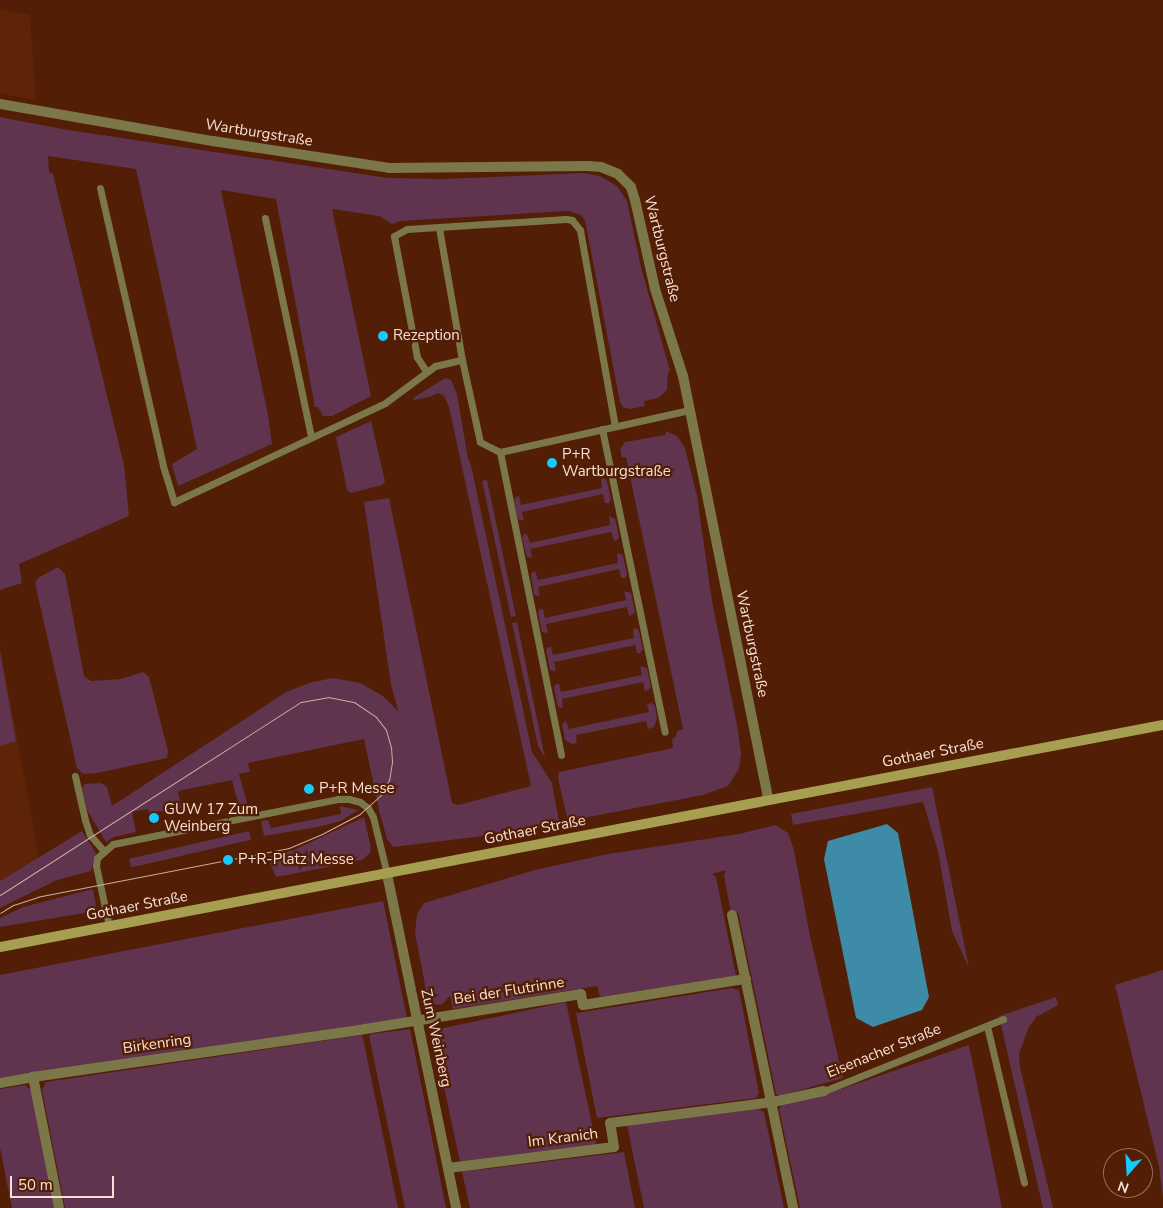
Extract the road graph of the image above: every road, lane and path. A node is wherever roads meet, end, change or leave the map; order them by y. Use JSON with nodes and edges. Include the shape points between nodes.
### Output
{"nodes":[{"id":1,"x":0,"y":104,"type":"edge"},
{"id":2,"x":100,"y":188,"type":"dead end"},
{"id":3,"x":265,"y":218,"type":"dead end"},
{"id":4,"x":439,"y":228,"type":"junction"},
{"id":5,"x":462,"y":360,"type":"junction"},
{"id":6,"x":426,"y":371,"type":"junction"},
{"id":7,"x":689,"y":410,"type":"junction"},
{"id":8,"x":615,"y":426,"type":"junction"},
{"id":9,"x":602,"y":429,"type":"junction"},
{"id":10,"x":311,"y":437,"type":"junction"},
{"id":11,"x":500,"y":452,"type":"junction"},
{"id":12,"x":1163,"y":725,"type":"edge"},
{"id":13,"x":665,"y":732,"type":"dead end"},
{"id":14,"x":562,"y":755,"type":"dead end"},
{"id":15,"x":75,"y":776,"type":"dead end"},
{"id":16,"x":768,"y":799,"type":"junction"},
{"id":17,"x":104,"y":851,"type":"junction"},
{"id":18,"x":387,"y":874,"type":"junction"},
{"id":19,"x":732,"y":915,"type":"dead end"},
{"id":20,"x":109,"y":926,"type":"junction"},
{"id":21,"x":0,"y":947,"type":"edge"},
{"id":22,"x":746,"y":979,"type":"junction"},
{"id":23,"x":1003,"y":1019,"type":"dead end"},
{"id":24,"x":417,"y":1020,"type":"junction"},
{"id":25,"x":987,"y":1026,"type":"junction"},
{"id":26,"x":33,"y":1077,"type":"junction"},
{"id":27,"x":0,"y":1082,"type":"edge"},
{"id":28,"x":824,"y":1091,"type":"joint"},
{"id":29,"x":773,"y":1102,"type":"junction"},
{"id":30,"x":448,"y":1168,"type":"junction"},
{"id":31,"x":1024,"y":1183,"type":"dead end"},
{"id":32,"x":59,"y":1208,"type":"edge"},
{"id":33,"x":456,"y":1208,"type":"edge"},
{"id":34,"x":793,"y":1208,"type":"edge"}],
"edges":[{"from":1,"to":7,"type":"street","name":"Wartburgstraße","via":[[389,168],[588,166],[618,174],[631,187],[635,200],[655,289]]},
{"from":2,"to":10,"type":"lane","via":[[174,502]]},
{"from":3,"to":10,"type":"lane"},
{"from":4,"to":5,"type":"lane"},
{"from":4,"to":6,"type":"lane","via":[[406,229],[394,236],[417,357]]},
{"from":4,"to":8,"type":"lane","via":[[566,219],[577,224]]},
{"from":5,"to":6,"type":"lane"},
{"from":5,"to":11,"type":"lane","via":[[480,442]]},
{"from":6,"to":10,"type":"lane","via":[[385,403]]},
{"from":7,"to":8,"type":"lane"},
{"from":7,"to":16,"type":"street","name":"Wartburgstraße"},
{"from":8,"to":9,"type":"lane"},
{"from":9,"to":11,"type":"lane"},
{"from":9,"to":13,"type":"lane"},
{"from":11,"to":14,"type":"lane"},
{"from":12,"to":16,"type":"main road","name":"Gothaer Straße"},
{"from":15,"to":17,"type":"lane","via":[[88,828],[96,844]]},
{"from":16,"to":18,"type":"main road","name":"Gothaer Straße"},
{"from":17,"to":18,"type":"lane","via":[[122,842],[349,798],[368,808]]},
{"from":17,"to":20,"type":"lane","via":[[97,858],[96,866]]},
{"from":18,"to":20,"type":"main road","name":"Gothaer Straße"},
{"from":18,"to":24,"type":"street","name":"Zum Weinberg"},
{"from":19,"to":22,"type":"street"},
{"from":20,"to":21,"type":"main road","name":"Gothaer Straße"},
{"from":22,"to":24,"type":"street","name":"Bei der Flutrinne","via":[[583,1005],[581,994]]},
{"from":22,"to":29,"type":"street"},
{"from":23,"to":25,"type":"lane","name":"Eisenacher Straße"},
{"from":24,"to":26,"type":"street","name":"Birkenring"},
{"from":24,"to":30,"type":"street","name":"Zum Weinberg"},
{"from":25,"to":28,"type":"lane","name":"Eisenacher Straße"},
{"from":25,"to":31,"type":"lane"},
{"from":26,"to":27,"type":"street","name":"Birkenring"},
{"from":26,"to":32,"type":"street"},
{"from":28,"to":29,"type":"street","name":"Eisenacher Straße"},
{"from":29,"to":30,"type":"street","name":"Im Kranich","via":[[610,1123],[614,1147]]},
{"from":29,"to":34,"type":"street"},
{"from":30,"to":33,"type":"street","name":"Zum Weinberg"}]}
